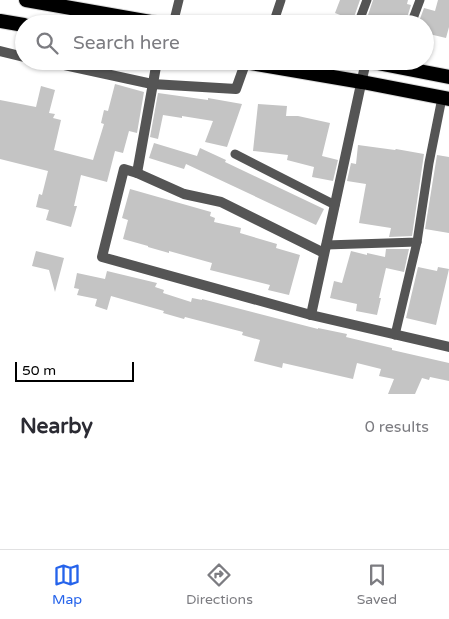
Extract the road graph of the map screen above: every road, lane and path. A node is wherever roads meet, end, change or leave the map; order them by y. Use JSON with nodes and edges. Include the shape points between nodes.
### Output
{"nodes":[{"id":1,"x":26,"y":0,"type":"edge"},
{"id":2,"x":179,"y":0,"type":"edge"},
{"id":3,"x":281,"y":0,"type":"edge"},
{"id":4,"x":367,"y":0,"type":"edge"},
{"id":5,"x":420,"y":0,"type":"edge"},
{"id":6,"x":61,"y":3,"type":"edge"},
{"id":7,"x":119,"y":15,"type":"edge"},
{"id":8,"x":175,"y":15,"type":"edge"},
{"id":9,"x":276,"y":15,"type":"edge"},
{"id":10,"x":361,"y":15,"type":"edge"},
{"id":11,"x":415,"y":15,"type":"edge"},
{"id":12,"x":0,"y":21,"type":"edge"},
{"id":13,"x":15,"y":24,"type":"edge"},
{"id":14,"x":0,"y":51,"type":"edge"},
{"id":15,"x":15,"y":54,"type":"edge"},
{"id":16,"x":87,"y":70,"type":"edge"},
{"id":17,"x":155,"y":70,"type":"edge"},
{"id":18,"x":241,"y":70,"type":"edge"},
{"id":19,"x":291,"y":70,"type":"edge"},
{"id":20,"x":365,"y":70,"type":"edge"},
{"id":21,"x":423,"y":70,"type":"edge"},
{"id":22,"x":449,"y":77,"type":"edge"},
{"id":23,"x":362,"y":82,"type":"junction"},
{"id":24,"x":152,"y":84,"type":"junction"},
{"id":25,"x":445,"y":98,"type":"edge"},
{"id":26,"x":234,"y":154,"type":"dead end"},
{"id":27,"x":137,"y":173,"type":"junction"},
{"id":28,"x":335,"y":204,"type":"junction"},
{"id":29,"x":417,"y":242,"type":"junction"},
{"id":30,"x":325,"y":249,"type":"junction"},
{"id":31,"x":311,"y":316,"type":"junction"},
{"id":32,"x":395,"y":335,"type":"junction"},
{"id":33,"x":449,"y":347,"type":"edge"}],
"edges":[{"from":1,"to":6,"type":"highway"},
{"from":2,"to":8,"type":"lane"},
{"from":3,"to":9,"type":"lane"},
{"from":4,"to":10,"type":"lane"},
{"from":5,"to":11,"type":"lane"},
{"from":6,"to":7,"type":"highway"},
{"from":12,"to":13,"type":"highway"},
{"from":14,"to":15,"type":"street"},
{"from":16,"to":24,"type":"street"},
{"from":17,"to":24,"type":"street"},
{"from":18,"to":24,"type":"street","via":[[236,89]]},
{"from":19,"to":23,"type":"highway"},
{"from":20,"to":23,"type":"street"},
{"from":21,"to":22,"type":"highway"},
{"from":23,"to":25,"type":"highway"},
{"from":23,"to":28,"type":"street"},
{"from":24,"to":27,"type":"street"},
{"from":25,"to":29,"type":"lane","via":[[429,163]]},
{"from":26,"to":28,"type":"lane"},
{"from":27,"to":30,"type":"street","via":[[184,194],[221,202]]},
{"from":27,"to":31,"type":"street","via":[[124,169],[102,257]]},
{"from":28,"to":30,"type":"street"},
{"from":29,"to":30,"type":"lane"},
{"from":29,"to":32,"type":"lane"},
{"from":30,"to":31,"type":"street"},
{"from":31,"to":32,"type":"street"},
{"from":32,"to":33,"type":"street"}]}
